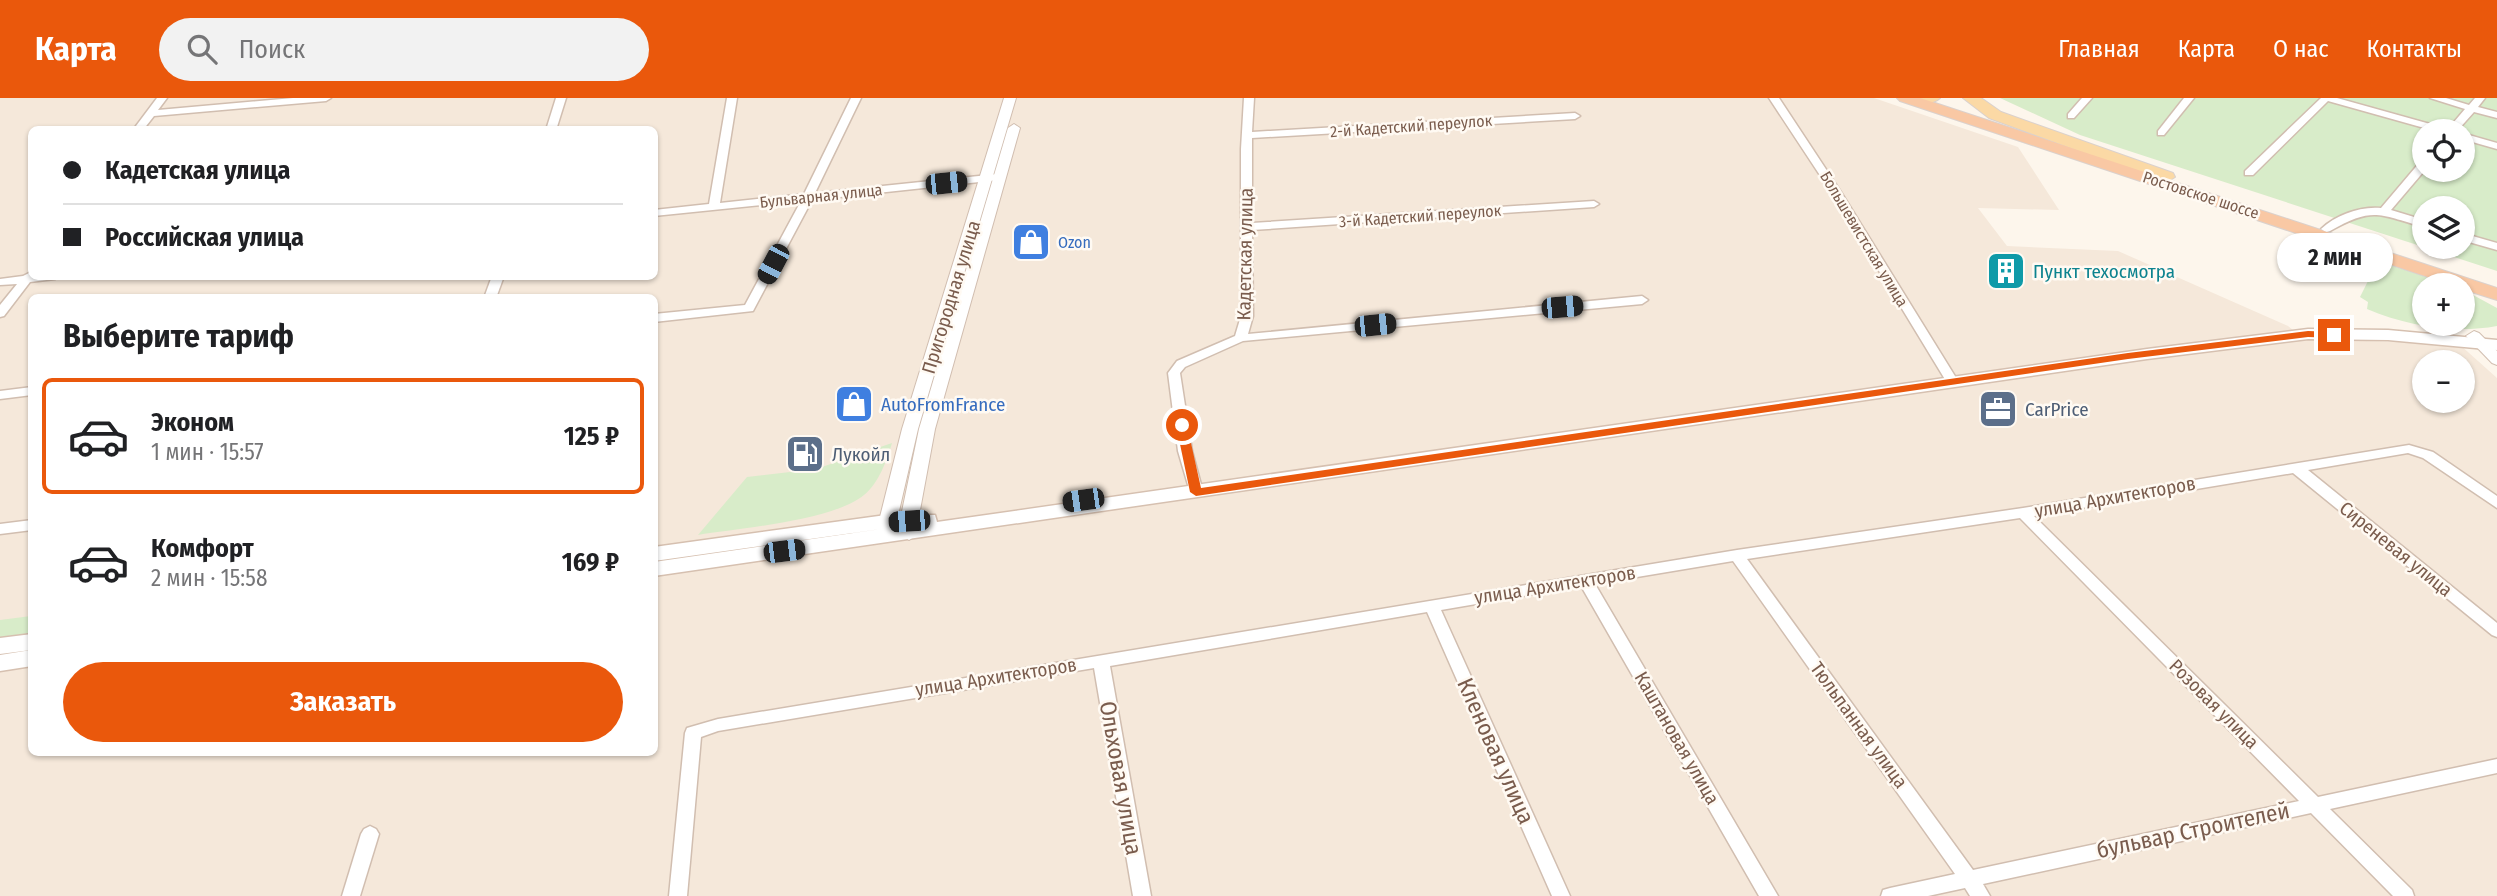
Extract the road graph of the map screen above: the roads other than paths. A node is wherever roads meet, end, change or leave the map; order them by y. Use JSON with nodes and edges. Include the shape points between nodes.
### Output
{"nodes":[{"id":1,"x":162,"y":98,"type":"edge"},
{"id":2,"x":326,"y":98,"type":"edge"},
{"id":3,"x":561,"y":98,"type":"edge"},
{"id":4,"x":732,"y":98,"type":"edge"},
{"id":5,"x":856,"y":98,"type":"edge"},
{"id":6,"x":1010,"y":98,"type":"edge"},
{"id":7,"x":1022,"y":98,"type":"edge"},
{"id":8,"x":1249,"y":98,"type":"edge"},
{"id":9,"x":1774,"y":98,"type":"edge"},
{"id":10,"x":1905,"y":98,"type":"edge"},
{"id":11,"x":1914,"y":98,"type":"edge"},
{"id":12,"x":1928,"y":98,"type":"edge"},
{"id":13,"x":1971,"y":98,"type":"edge"},
{"id":14,"x":2087,"y":98,"type":"edge"},
{"id":15,"x":2189,"y":98,"type":"edge"},
{"id":16,"x":2326,"y":98,"type":"edge"},
{"id":17,"x":2435,"y":98,"type":"edge"},
{"id":18,"x":2480,"y":98,"type":"edge"},
{"id":19,"x":2470,"y":108,"type":"junction"},
{"id":20,"x":1948,"y":112,"type":"junction"},
{"id":21,"x":151,"y":113,"type":"junction"},
{"id":22,"x":1995,"y":115,"type":"joint"},
{"id":23,"x":2497,"y":115,"type":"edge"},
{"id":24,"x":1574,"y":116,"type":"dead end"},
{"id":25,"x":2071,"y":116,"type":"dead end"},
{"id":26,"x":2461,"y":119,"type":"edge"},
{"id":27,"x":2412,"y":122,"type":"edge"},
{"id":28,"x":141,"y":126,"type":"edge"},
{"id":29,"x":552,"y":126,"type":"edge"},
{"id":30,"x":2161,"y":133,"type":"dead end"},
{"id":31,"x":1247,"y":135,"type":"junction"},
{"id":32,"x":2475,"y":140,"type":"edge"},
{"id":33,"x":2497,"y":146,"type":"edge"},
{"id":34,"x":2249,"y":173,"type":"dead end"},
{"id":35,"x":993,"y":177,"type":"junction"},
{"id":36,"x":2166,"y":177,"type":"junction"},
{"id":37,"x":2412,"y":178,"type":"edge"},
{"id":38,"x":808,"y":198,"type":"junction"},
{"id":39,"x":1594,"y":204,"type":"dead end"},
{"id":40,"x":714,"y":207,"type":"junction"},
{"id":41,"x":2384,"y":211,"type":"junction"},
{"id":42,"x":658,"y":213,"type":"edge"},
{"id":43,"x":2412,"y":220,"type":"edge"},
{"id":44,"x":1247,"y":227,"type":"junction"},
{"id":45,"x":2326,"y":229,"type":"junction"},
{"id":46,"x":2475,"y":240,"type":"edge"},
{"id":47,"x":2497,"y":247,"type":"edge"},
{"id":48,"x":28,"y":276,"type":"edge"},
{"id":49,"x":28,"y":277,"type":"edge"},
{"id":50,"x":0,"y":282,"type":"edge"},
{"id":51,"x":2497,"y":285,"type":"edge"},
{"id":52,"x":2497,"y":296,"type":"edge"},
{"id":53,"x":1642,"y":300,"type":"dead end"},
{"id":54,"x":0,"y":313,"type":"edge"},
{"id":55,"x":658,"y":318,"type":"edge"},
{"id":56,"x":2497,"y":333,"type":"edge"},
{"id":57,"x":1241,"y":338,"type":"junction"},
{"id":58,"x":2497,"y":339,"type":"edge"},
{"id":59,"x":2477,"y":340,"type":"junction"},
{"id":60,"x":2497,"y":345,"type":"edge"},
{"id":61,"x":2497,"y":360,"type":"edge"},
{"id":62,"x":1949,"y":378,"type":"junction"},
{"id":63,"x":28,"y":392,"type":"edge"},
{"id":64,"x":0,"y":395,"type":"edge"},
{"id":65,"x":2295,"y":467,"type":"junction"},
{"id":66,"x":1195,"y":488,"type":"junction"},
{"id":67,"x":2497,"y":503,"type":"edge"},
{"id":68,"x":2023,"y":513,"type":"junction"},
{"id":69,"x":28,"y":526,"type":"edge"},
{"id":70,"x":909,"y":527,"type":"junction"},
{"id":71,"x":0,"y":529,"type":"edge"},
{"id":72,"x":885,"y":530,"type":"junction"},
{"id":73,"x":658,"y":554,"type":"edge"},
{"id":74,"x":1737,"y":555,"type":"junction"},
{"id":75,"x":658,"y":568,"type":"edge"},
{"id":76,"x":1585,"y":580,"type":"junction"},
{"id":77,"x":1431,"y":606,"type":"junction"},
{"id":78,"x":2497,"y":631,"type":"edge"},
{"id":79,"x":28,"y":642,"type":"edge"},
{"id":80,"x":0,"y":646,"type":"edge"},
{"id":81,"x":28,"y":659,"type":"edge"},
{"id":82,"x":1101,"y":660,"type":"junction"},
{"id":83,"x":0,"y":663,"type":"edge"},
{"id":84,"x":2497,"y":766,"type":"edge"},
{"id":85,"x":2314,"y":805,"type":"junction"},
{"id":86,"x":370,"y":834,"type":"dead end"},
{"id":87,"x":1970,"y":879,"type":"junction"},
{"id":88,"x":351,"y":896,"type":"edge"},
{"id":89,"x":678,"y":896,"type":"edge"},
{"id":90,"x":1142,"y":896,"type":"edge"},
{"id":91,"x":1561,"y":896,"type":"edge"},
{"id":92,"x":1769,"y":896,"type":"edge"},
{"id":93,"x":1890,"y":896,"type":"edge"},
{"id":94,"x":1981,"y":896,"type":"edge"},
{"id":95,"x":2405,"y":896,"type":"edge"}],
"edges":[{"from":1,"to":21,"type":"street"},
{"from":2,"to":21,"type":"street"},
{"from":3,"to":29,"type":"street"},
{"from":4,"to":40,"type":"street"},
{"from":5,"to":38,"type":"street"},
{"from":6,"to":35,"type":"street","name":"Пригородная улица"},
{"from":7,"to":35,"type":"street","name":"Пригородная улица"},
{"from":8,"to":31,"type":"street","name":"Кадетская улица"},
{"from":9,"to":62,"type":"street","name":"Большевистская улица"},
{"from":10,"to":20,"type":"highway","name":"Ростовское шоссе"},
{"from":11,"to":12,"type":"main road"},
{"from":12,"to":20,"type":"main road"},
{"from":12,"to":36,"type":"highway","name":"Ростовское шоссе"},
{"from":13,"to":22,"type":"main road"},
{"from":14,"to":25,"type":"street"},
{"from":15,"to":30,"type":"street"},
{"from":16,"to":27,"type":"street"},
{"from":16,"to":34,"type":"street"},
{"from":17,"to":19,"type":"street"},
{"from":18,"to":19,"type":"street"},
{"from":19,"to":23,"type":"street"},
{"from":19,"to":26,"type":"street"},
{"from":20,"to":52,"type":"highway","name":"Ростовское шоссе"},
{"from":21,"to":28,"type":"street"},
{"from":22,"to":36,"type":"main road"},
{"from":24,"to":31,"type":"street","name":"2-й Кадетский переулок"},
{"from":31,"to":44,"type":"street","name":"Кадетская улица"},
{"from":32,"to":33,"type":"street"},
{"from":35,"to":38,"type":"street","name":"Бульварная улица"},
{"from":35,"to":70,"type":"street","name":"Пригородная улица","via":[[927,429]]},
{"from":35,"to":72,"type":"street","name":"Пригородная улица","via":[[910,429]]},
{"from":36,"to":45,"type":"highway","name":"Ростовское шоссе"},
{"from":37,"to":41,"type":"street"},
{"from":38,"to":40,"type":"street","name":"Бульварная улица"},
{"from":38,"to":55,"type":"street","via":[[749,308]]},
{"from":39,"to":44,"type":"street","name":"3-й Кадетский переулок"},
{"from":40,"to":42,"type":"street","name":"Бульварная улица"},
{"from":41,"to":43,"type":"street"},
{"from":41,"to":45,"type":"street","via":[[2354,212]]},
{"from":44,"to":57,"type":"street","name":"Кадетская улица","via":[[1247,316]]},
{"from":45,"to":51,"type":"highway","name":"Ростовское шоссе"},
{"from":46,"to":47,"type":"street"},
{"from":48,"to":50,"type":"street"},
{"from":49,"to":54,"type":"street"},
{"from":53,"to":57,"type":"street"},
{"from":56,"to":59,"type":"main road"},
{"from":57,"to":66,"type":"street","name":"Кадетская улица","via":[[1181,364],[1174,373]]},
{"from":58,"to":59,"type":"main road"},
{"from":59,"to":60,"type":"main road"},
{"from":59,"to":61,"type":"street"},
{"from":59,"to":62,"type":"main road","via":[[2308,334]]},
{"from":62,"to":66,"type":"main road"},
{"from":63,"to":64,"type":"street"},
{"from":65,"to":67,"type":"street","name":"улица Архитекторов","via":[[2409,449],[2419,451]]},
{"from":65,"to":68,"type":"street","name":"улица Архитекторов"},
{"from":65,"to":78,"type":"street","name":"Сиреневая улица"},
{"from":66,"to":70,"type":"main road"},
{"from":68,"to":74,"type":"street","name":"улица Архитекторов"},
{"from":68,"to":85,"type":"street","name":"Розовая улица"},
{"from":69,"to":71,"type":"street"},
{"from":70,"to":72,"type":"main road"},
{"from":72,"to":73,"type":"main road"},
{"from":72,"to":75,"type":"main road"},
{"from":74,"to":76,"type":"street","name":"улица Архитекторов"},
{"from":74,"to":87,"type":"street","name":"Тюльпанная улица"},
{"from":76,"to":77,"type":"street","name":"улица Архитекторов"},
{"from":76,"to":92,"type":"street","name":"Каштановая улица"},
{"from":77,"to":82,"type":"street","name":"улица Архитекторов"},
{"from":77,"to":91,"type":"street","name":"Кленовая улица"},
{"from":79,"to":80,"type":"main road"},
{"from":81,"to":83,"type":"main road"},
{"from":82,"to":89,"type":"street","name":"улица Архитекторов","via":[[693,733]]},
{"from":82,"to":90,"type":"street","name":"Ольховая улица"},
{"from":84,"to":85,"type":"street","name":"бульвар Строителей"},
{"from":85,"to":87,"type":"street","name":"бульвар Строителей"},
{"from":85,"to":95,"type":"street","name":"Розовая улица"},
{"from":86,"to":88,"type":"street"},
{"from":87,"to":93,"type":"street","name":"бульвар Строителей"},
{"from":87,"to":94,"type":"street","name":"Тюльпанная улица"}]}
